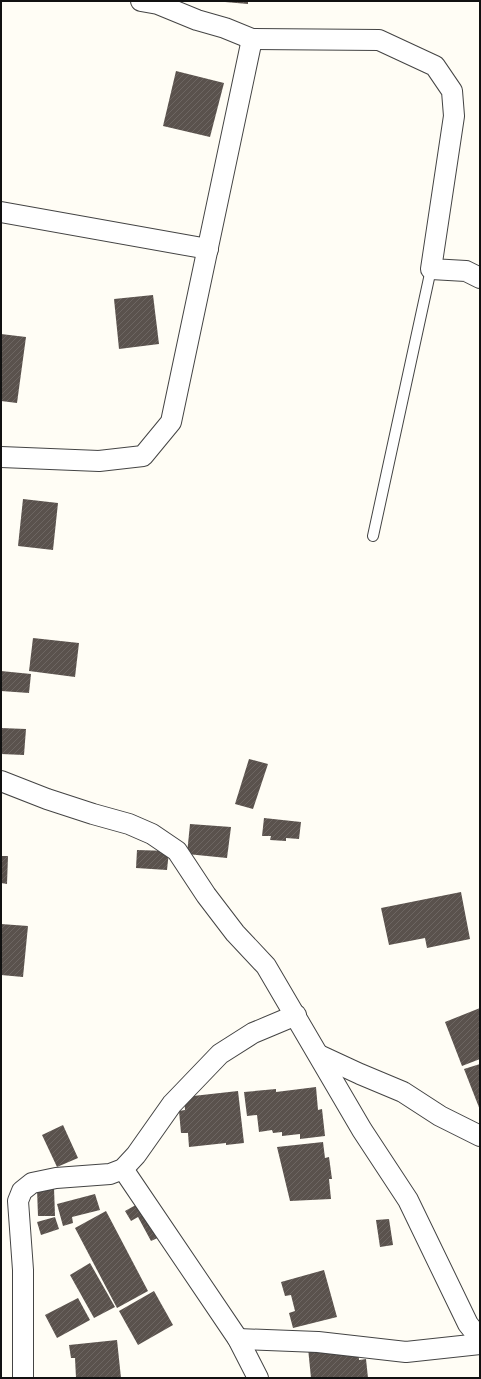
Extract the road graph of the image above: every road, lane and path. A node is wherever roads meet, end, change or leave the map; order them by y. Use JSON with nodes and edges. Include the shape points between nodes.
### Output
{"nodes":[{"id":1,"x":141,"y":1,"type":"edge"},
{"id":2,"x":252,"y":39,"type":"junction"},
{"id":3,"x":1,"y":212,"type":"edge"},
{"id":4,"x":208,"y":249,"type":"junction"},
{"id":5,"x":431,"y":269,"type":"junction"},
{"id":6,"x":480,"y":278,"type":"edge"},
{"id":7,"x":1,"y":457,"type":"edge"},
{"id":8,"x":373,"y":536,"type":"dead end"},
{"id":9,"x":1,"y":781,"type":"edge"},
{"id":10,"x":296,"y":1015,"type":"junction"},
{"id":11,"x":319,"y":1055,"type":"junction"},
{"id":12,"x":480,"y":1136,"type":"edge"},
{"id":13,"x":123,"y":1169,"type":"junction"},
{"id":14,"x":238,"y":1339,"type":"junction"},
{"id":15,"x":480,"y":1339,"type":"edge"},
{"id":16,"x":480,"y":1344,"type":"edge"},
{"id":17,"x":22,"y":1378,"type":"edge"},
{"id":18,"x":258,"y":1378,"type":"edge"}],
"edges":[{"from":1,"to":2,"type":"street","via":[[158,4]]},
{"from":2,"to":4,"type":"street"},
{"from":2,"to":5,"type":"street","via":[[379,40],[435,66],[452,91],[454,116]]},
{"from":3,"to":4,"type":"street"},
{"from":4,"to":7,"type":"street","via":[[171,422],[143,456],[99,461]]},
{"from":5,"to":6,"type":"street","via":[[466,271]]},
{"from":5,"to":8,"type":"lane"},
{"from":9,"to":10,"type":"street","via":[[47,799],[129,824],[152,834],[176,851],[235,933],[266,966]]},
{"from":10,"to":11,"type":"street"},
{"from":10,"to":13,"type":"street","via":[[253,1033],[220,1054],[172,1104]]},
{"from":11,"to":12,"type":"street","via":[[403,1092],[440,1116]]},
{"from":11,"to":15,"type":"street","via":[[362,1130],[408,1200],[468,1324]]},
{"from":13,"to":14,"type":"street"},
{"from":13,"to":17,"type":"street","via":[[110,1174],[56,1178],[32,1183],[22,1191],[18,1201],[23,1270]]},
{"from":14,"to":16,"type":"street","via":[[318,1342],[406,1352]]},
{"from":14,"to":18,"type":"street"}]}
